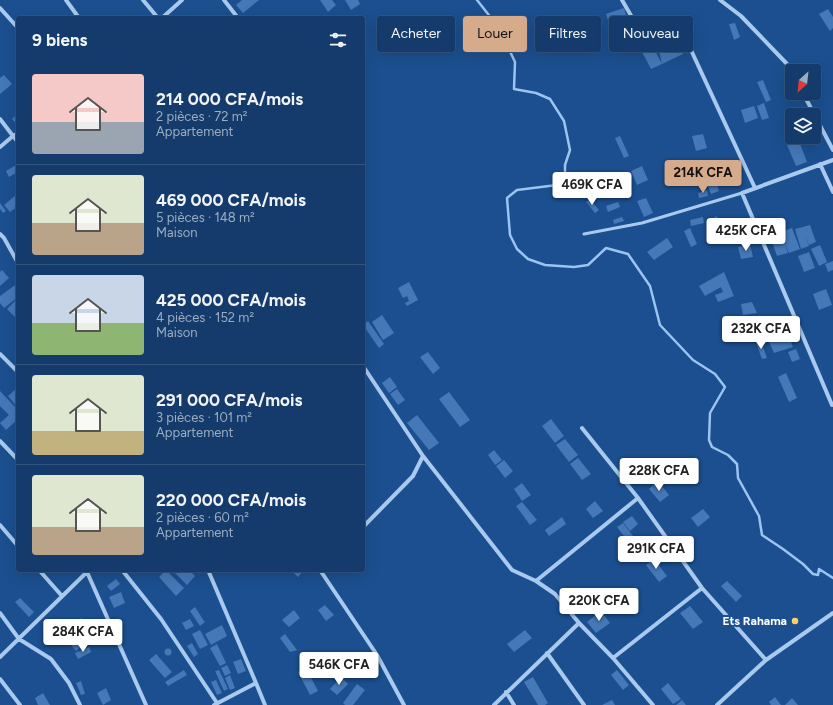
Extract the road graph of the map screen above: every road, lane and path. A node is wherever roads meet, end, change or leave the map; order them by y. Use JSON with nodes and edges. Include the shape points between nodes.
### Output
{"nodes":[{"id":1,"x":66,"y":0,"type":"edge"},
{"id":2,"x":144,"y":0,"type":"edge"},
{"id":3,"x":182,"y":0,"type":"edge"},
{"id":4,"x":224,"y":0,"type":"edge"},
{"id":5,"x":622,"y":0,"type":"edge"},
{"id":6,"x":720,"y":0,"type":"edge"},
{"id":7,"x":0,"y":8,"type":"edge"},
{"id":8,"x":78,"y":16,"type":"edge"},
{"id":9,"x":156,"y":16,"type":"edge"},
{"id":10,"x":164,"y":16,"type":"edge"},
{"id":11,"x":236,"y":16,"type":"edge"},
{"id":12,"x":16,"y":26,"type":"edge"},
{"id":13,"x":787,"y":64,"type":"edge"},
{"id":14,"x":807,"y":100,"type":"edge"},
{"id":15,"x":0,"y":120,"type":"edge"},
{"id":16,"x":16,"y":134,"type":"edge"},
{"id":17,"x":13,"y":136,"type":"junction"},
{"id":18,"x":16,"y":140,"type":"edge"},
{"id":19,"x":0,"y":147,"type":"edge"},
{"id":20,"x":833,"y":150,"type":"edge"},
{"id":21,"x":833,"y":160,"type":"edge"},
{"id":22,"x":820,"y":164,"type":"junction"},
{"id":23,"x":755,"y":188,"type":"junction"},
{"id":24,"x":833,"y":192,"type":"edge"},
{"id":25,"x":742,"y":193,"type":"junction"},
{"id":26,"x":0,"y":234,"type":"edge"},
{"id":27,"x":584,"y":234,"type":"dead end"},
{"id":28,"x":16,"y":259,"type":"edge"},
{"id":29,"x":0,"y":354,"type":"edge"},
{"id":30,"x":365,"y":369,"type":"edge"},
{"id":31,"x":16,"y":370,"type":"edge"},
{"id":32,"x":833,"y":406,"type":"edge"},
{"id":33,"x":582,"y":428,"type":"dead end"},
{"id":34,"x":0,"y":441,"type":"edge"},
{"id":35,"x":423,"y":456,"type":"junction"},
{"id":36,"x":16,"y":458,"type":"edge"},
{"id":37,"x":638,"y":498,"type":"junction"},
{"id":38,"x":0,"y":525,"type":"edge"},
{"id":39,"x":365,"y":525,"type":"edge"},
{"id":40,"x":16,"y":544,"type":"edge"},
{"id":41,"x":41,"y":572,"type":"edge"},
{"id":42,"x":87,"y":572,"type":"edge"},
{"id":43,"x":88,"y":572,"type":"edge"},
{"id":44,"x":124,"y":572,"type":"edge"},
{"id":45,"x":209,"y":572,"type":"edge"},
{"id":46,"x":321,"y":572,"type":"edge"},
{"id":47,"x":536,"y":581,"type":"junction"},
{"id":48,"x":702,"y":588,"type":"junction"},
{"id":49,"x":62,"y":596,"type":"junction"},
{"id":50,"x":0,"y":613,"type":"edge"},
{"id":51,"x":833,"y":613,"type":"edge"},
{"id":52,"x":579,"y":623,"type":"junction"},
{"id":53,"x":19,"y":639,"type":"junction"},
{"id":54,"x":547,"y":653,"type":"junction"},
{"id":55,"x":0,"y":657,"type":"edge"},
{"id":56,"x":612,"y":658,"type":"junction"},
{"id":57,"x":766,"y":660,"type":"junction"},
{"id":58,"x":0,"y":679,"type":"edge"},
{"id":59,"x":256,"y":683,"type":"junction"},
{"id":60,"x":506,"y":692,"type":"junction"},
{"id":61,"x":215,"y":704,"type":"edge"},
{"id":62,"x":20,"y":705,"type":"edge"},
{"id":63,"x":80,"y":705,"type":"edge"},
{"id":64,"x":146,"y":705,"type":"edge"},
{"id":65,"x":265,"y":705,"type":"edge"},
{"id":66,"x":404,"y":705,"type":"edge"},
{"id":67,"x":494,"y":705,"type":"edge"},
{"id":68,"x":514,"y":705,"type":"edge"},
{"id":69,"x":584,"y":705,"type":"edge"},
{"id":70,"x":653,"y":705,"type":"edge"},
{"id":71,"x":717,"y":705,"type":"edge"}],
"edges":[{"from":1,"to":8,"type":"street"},
{"from":2,"to":9,"type":"street"},
{"from":3,"to":10,"type":"street"},
{"from":4,"to":11,"type":"street"},
{"from":5,"to":23,"type":"street","via":[[637,26],[678,22]]},
{"from":6,"to":13,"type":"street","via":[[741,16]]},
{"from":7,"to":12,"type":"street"},
{"from":14,"to":20,"type":"street"},
{"from":15,"to":17,"type":"street"},
{"from":16,"to":17,"type":"street"},
{"from":17,"to":18,"type":"street"},
{"from":17,"to":19,"type":"street"},
{"from":21,"to":22,"type":"street"},
{"from":22,"to":23,"type":"street"},
{"from":22,"to":24,"type":"street"},
{"from":23,"to":25,"type":"street"},
{"from":25,"to":27,"type":"lane","via":[[642,223]]},
{"from":25,"to":32,"type":"street"},
{"from":26,"to":28,"type":"street"},
{"from":29,"to":31,"type":"street"},
{"from":30,"to":35,"type":"street"},
{"from":33,"to":37,"type":"street"},
{"from":34,"to":36,"type":"street"},
{"from":35,"to":39,"type":"street","via":[[413,476]]},
{"from":35,"to":47,"type":"street","via":[[512,570]]},
{"from":37,"to":47,"type":"street"},
{"from":37,"to":48,"type":"street"},
{"from":38,"to":40,"type":"street"},
{"from":41,"to":49,"type":"street"},
{"from":42,"to":49,"type":"street"},
{"from":43,"to":64,"type":"street"},
{"from":44,"to":61,"type":"street","via":[[161,619]]},
{"from":45,"to":59,"type":"street"},
{"from":46,"to":66,"type":"street","via":[[377,655]]},
{"from":47,"to":52,"type":"street","via":[[555,594]]},
{"from":48,"to":56,"type":"street"},
{"from":48,"to":57,"type":"street"},
{"from":49,"to":53,"type":"street"},
{"from":50,"to":53,"type":"street"},
{"from":51,"to":57,"type":"street"},
{"from":52,"to":54,"type":"street"},
{"from":52,"to":56,"type":"street"},
{"from":53,"to":55,"type":"street"},
{"from":53,"to":63,"type":"street","via":[[51,659],[69,683]]},
{"from":54,"to":60,"type":"street"},
{"from":54,"to":69,"type":"street"},
{"from":56,"to":70,"type":"street"},
{"from":57,"to":71,"type":"street"},
{"from":58,"to":62,"type":"street"},
{"from":59,"to":61,"type":"street"},
{"from":59,"to":65,"type":"street"},
{"from":60,"to":67,"type":"street"},
{"from":60,"to":68,"type":"street"}]}
